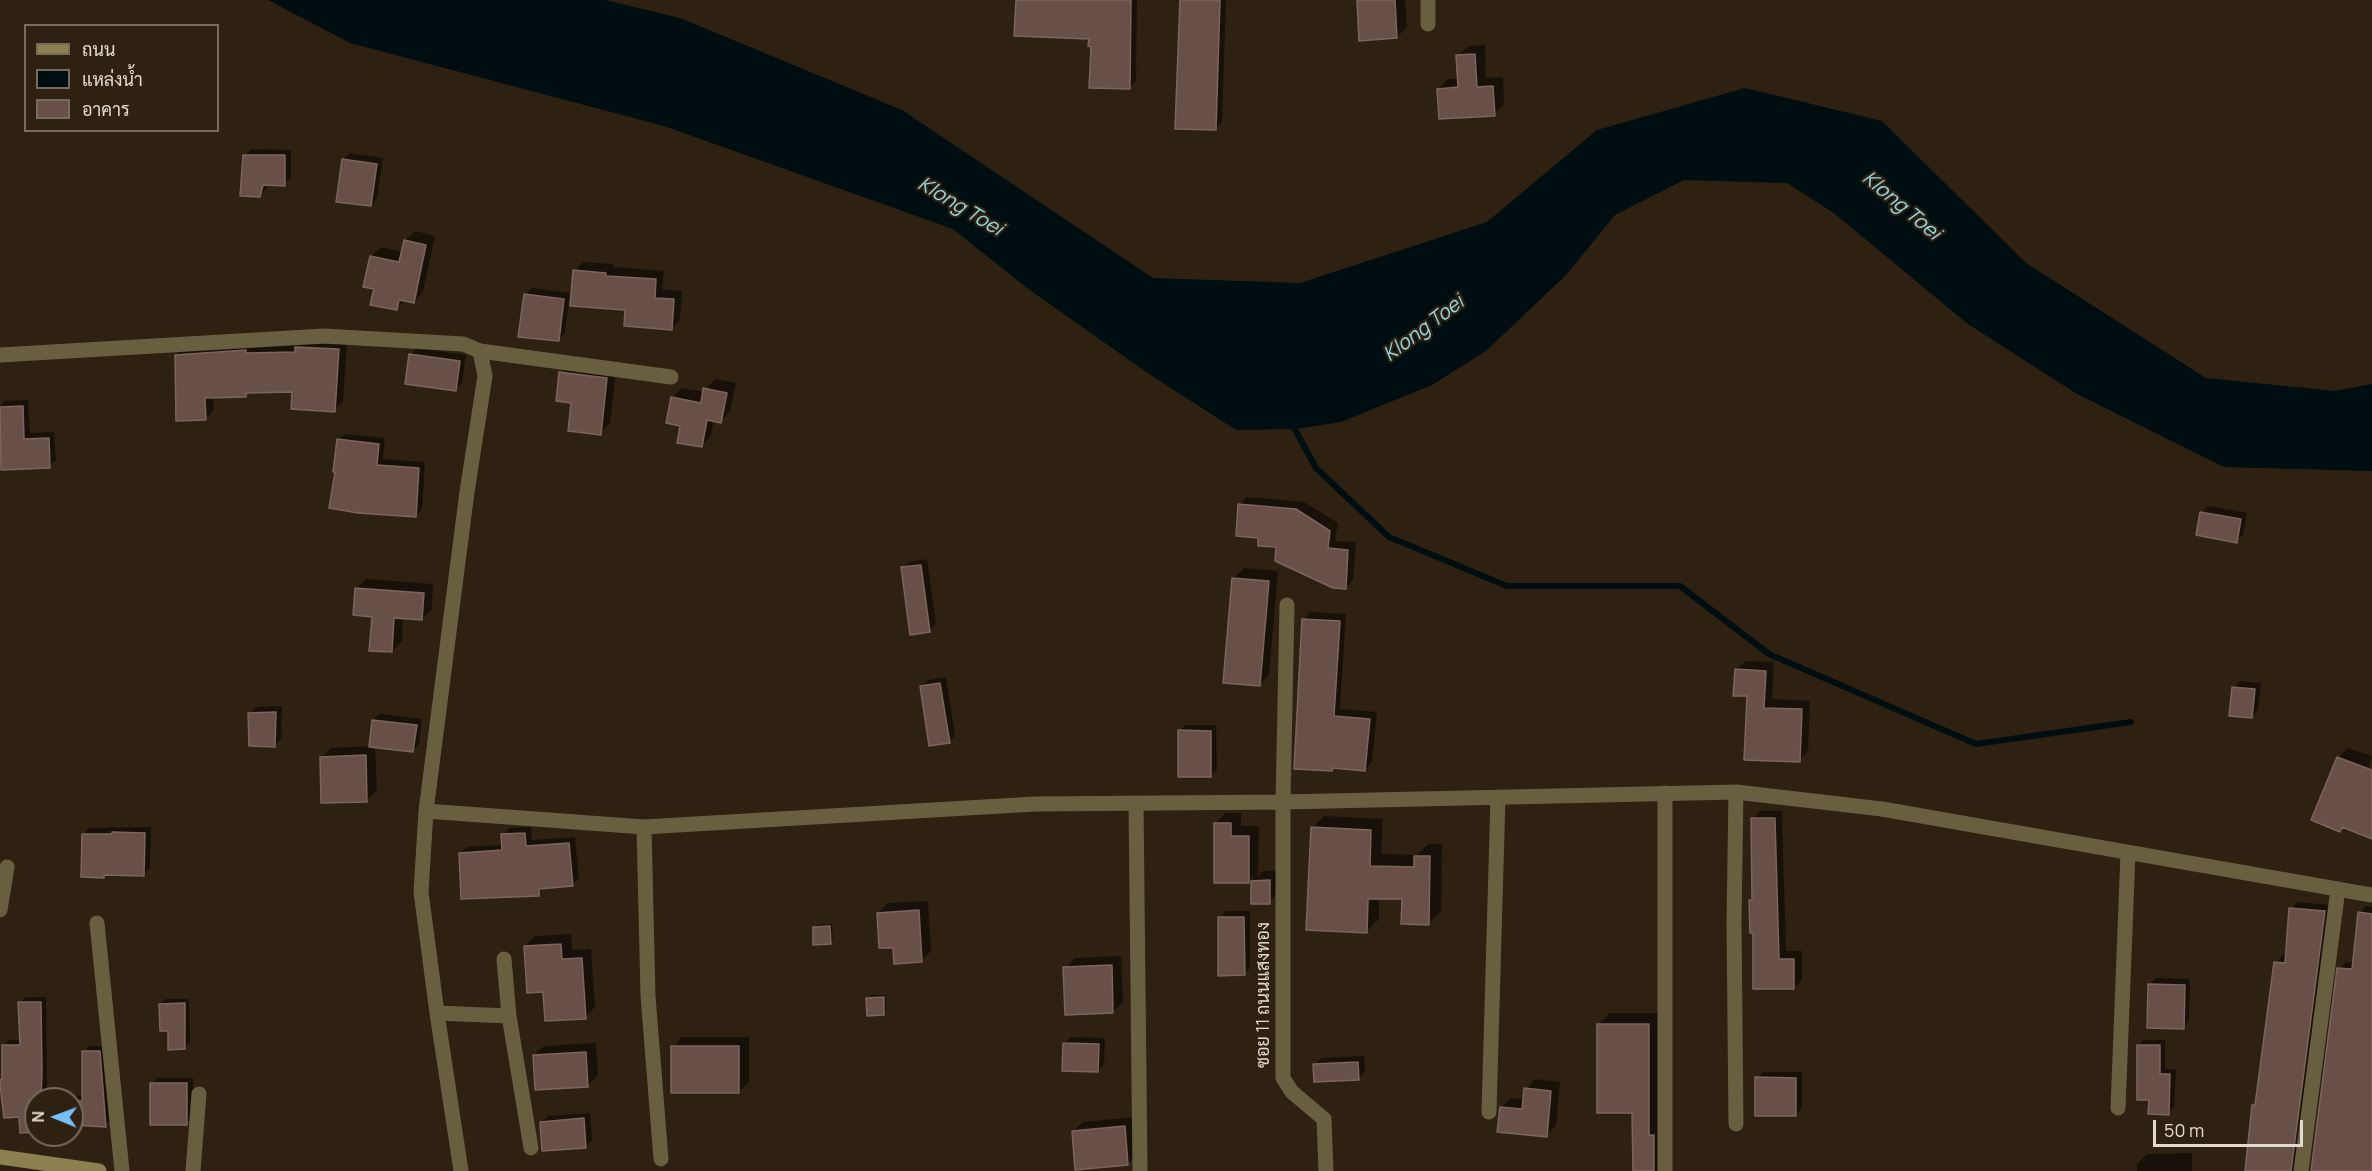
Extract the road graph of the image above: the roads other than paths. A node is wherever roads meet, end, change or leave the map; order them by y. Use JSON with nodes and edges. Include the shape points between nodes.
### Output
{"nodes":[{"id":1,"x":1428,"y":0,"type":"edge"},
{"id":2,"x":1428,"y":24,"type":"dead end"},
{"id":3,"x":480,"y":351,"type":"junction"},
{"id":4,"x":0,"y":355,"type":"edge"},
{"id":5,"x":671,"y":377,"type":"dead end"},
{"id":6,"x":1287,"y":605,"type":"dead end"},
{"id":7,"x":1736,"y":792,"type":"junction"},
{"id":8,"x":1665,"y":793,"type":"junction"},
{"id":9,"x":1498,"y":797,"type":"junction"},
{"id":10,"x":1283,"y":802,"type":"junction"},
{"id":11,"x":1136,"y":803,"type":"junction"},
{"id":12,"x":426,"y":811,"type":"junction"},
{"id":13,"x":644,"y":827,"type":"junction"},
{"id":14,"x":2128,"y":853,"type":"junction"},
{"id":15,"x":7,"y":867,"type":"dead end"},
{"id":16,"x":2338,"y":889,"type":"junction"},
{"id":17,"x":2372,"y":895,"type":"edge"},
{"id":18,"x":0,"y":909,"type":"edge"},
{"id":19,"x":97,"y":922,"type":"dead end"},
{"id":20,"x":504,"y":959,"type":"dead end"},
{"id":21,"x":437,"y":1013,"type":"junction"},
{"id":22,"x":509,"y":1016,"type":"junction"},
{"id":23,"x":199,"y":1094,"type":"dead end"},
{"id":24,"x":2118,"y":1108,"type":"dead end"},
{"id":25,"x":1490,"y":1112,"type":"dead end"},
{"id":26,"x":1736,"y":1124,"type":"dead end"},
{"id":27,"x":531,"y":1148,"type":"dead end"},
{"id":28,"x":0,"y":1157,"type":"edge"},
{"id":29,"x":662,"y":1159,"type":"dead end"},
{"id":30,"x":99,"y":1171,"type":"edge"},
{"id":31,"x":122,"y":1171,"type":"edge"},
{"id":32,"x":193,"y":1171,"type":"edge"},
{"id":33,"x":461,"y":1171,"type":"edge"},
{"id":34,"x":1140,"y":1171,"type":"edge"},
{"id":35,"x":1326,"y":1171,"type":"edge"},
{"id":36,"x":1665,"y":1171,"type":"edge"},
{"id":37,"x":2301,"y":1171,"type":"edge"}],
"edges":[{"from":1,"to":2,"type":"street"},
{"from":3,"to":4,"type":"street","via":[[463,344],[324,336]]},
{"from":3,"to":5,"type":"street"},
{"from":3,"to":12,"type":"street","via":[[485,375]]},
{"from":6,"to":10,"type":"street","name":"ซอย 11 ถนนแสงทอง"},
{"from":7,"to":8,"type":"street"},
{"from":7,"to":14,"type":"street","via":[[1882,809]]},
{"from":7,"to":26,"type":"street"},
{"from":8,"to":9,"type":"street"},
{"from":8,"to":36,"type":"street"},
{"from":9,"to":10,"type":"street"},
{"from":9,"to":25,"type":"street"},
{"from":10,"to":11,"type":"street"},
{"from":10,"to":35,"type":"street","name":"ซอย 11 ถนนแสงทอง","via":[[1283,1078],[1292,1092],[1324,1119]]},
{"from":11,"to":13,"type":"street","via":[[1035,804]]},
{"from":11,"to":34,"type":"street"},
{"from":12,"to":13,"type":"street"},
{"from":12,"to":21,"type":"street","via":[[421,892]]},
{"from":13,"to":29,"type":"street","via":[[648,996]]},
{"from":14,"to":16,"type":"street"},
{"from":14,"to":24,"type":"street"},
{"from":15,"to":18,"type":"street"},
{"from":16,"to":17,"type":"street"},
{"from":16,"to":37,"type":"street"},
{"from":19,"to":31,"type":"street"},
{"from":20,"to":22,"type":"street"},
{"from":21,"to":22,"type":"street"},
{"from":21,"to":33,"type":"street"},
{"from":22,"to":27,"type":"street"},
{"from":23,"to":32,"type":"street"},
{"from":28,"to":30,"type":"street"}]}
